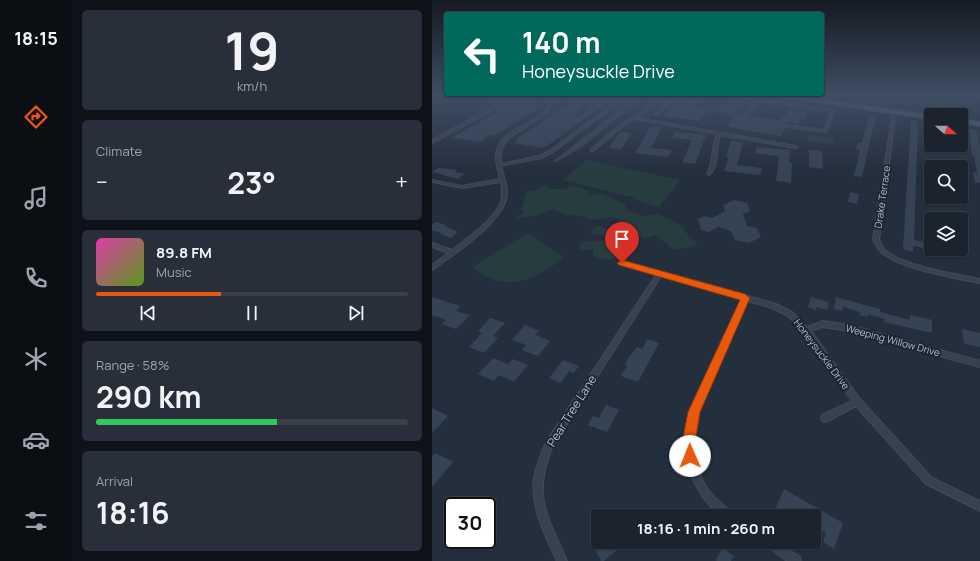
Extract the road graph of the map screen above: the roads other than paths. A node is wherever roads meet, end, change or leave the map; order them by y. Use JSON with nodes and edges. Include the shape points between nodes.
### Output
{"nodes":[{"id":1,"x":472,"y":120,"type":"edge"},
{"id":2,"x":532,"y":120,"type":"edge"},
{"id":3,"x":593,"y":120,"type":"edge"},
{"id":4,"x":630,"y":120,"type":"edge"},
{"id":5,"x":646,"y":120,"type":"edge"},
{"id":6,"x":830,"y":120,"type":"edge"},
{"id":7,"x":893,"y":120,"type":"edge"},
{"id":8,"x":968,"y":122,"type":"edge"},
{"id":9,"x":980,"y":124,"type":"edge"},
{"id":10,"x":786,"y":126,"type":"dead end"},
{"id":11,"x":719,"y":133,"type":"junction"},
{"id":12,"x":432,"y":142,"type":"edge"},
{"id":13,"x":796,"y":147,"type":"dead end"},
{"id":14,"x":592,"y":150,"type":"dead end"},
{"id":15,"x":500,"y":165,"type":"junction"},
{"id":16,"x":709,"y":174,"type":"dead end"},
{"id":17,"x":503,"y":180,"type":"junction"},
{"id":18,"x":432,"y":181,"type":"edge"},
{"id":19,"x":432,"y":245,"type":"edge"},
{"id":20,"x":453,"y":252,"type":"junction"},
{"id":21,"x":622,"y":263,"type":"dead end"},
{"id":22,"x":432,"y":268,"type":"edge"},
{"id":23,"x":660,"y":273,"type":"junction"},
{"id":24,"x":980,"y":281,"type":"edge"},
{"id":25,"x":745,"y":298,"type":"junction"},
{"id":26,"x":806,"y":330,"type":"junction"},
{"id":27,"x":980,"y":364,"type":"edge"},
{"id":28,"x":858,"y":402,"type":"junction"},
{"id":29,"x":825,"y":418,"type":"dead end"},
{"id":30,"x":980,"y":506,"type":"edge"},
{"id":31,"x":720,"y":509,"type":"edge"},
{"id":32,"x":778,"y":549,"type":"edge"},
{"id":33,"x":562,"y":561,"type":"edge"},
{"id":34,"x":796,"y":561,"type":"edge"}],
"edges":[{"from":1,"to":12,"type":"street"},
{"from":2,"to":15,"type":"street","via":[[501,144],[497,154]]},
{"from":3,"to":15,"type":"street","via":[[540,157]]},
{"from":4,"to":14,"type":"street"},
{"from":5,"to":11,"type":"street"},
{"from":6,"to":10,"type":"street","via":[[825,132]]},
{"from":7,"to":24,"type":"street","name":"Drake Terrace","via":[[876,239],[879,247],[901,262]]},
{"from":8,"to":9,"type":"main road"},
{"from":11,"to":13,"type":"street"},
{"from":11,"to":16,"type":"street","via":[[716,140],[715,163]]},
{"from":15,"to":17,"type":"street"},
{"from":17,"to":18,"type":"street","via":[[462,187]]},
{"from":17,"to":20,"type":"street","via":[[505,196],[499,211]]},
{"from":19,"to":20,"type":"street"},
{"from":20,"to":22,"type":"street"},
{"from":21,"to":23,"type":"street","name":"Honeysuckle Drive"},
{"from":23,"to":25,"type":"street","name":"Honeysuckle Drive"},
{"from":23,"to":33,"type":"street","name":"Pear Tree Lane","via":[[543,458],[537,485],[538,499]]},
{"from":25,"to":26,"type":"street","name":"Honeysuckle Drive","via":[[781,309]]},
{"from":25,"to":31,"type":"street","via":[[694,412],[688,443],[693,470],[701,487]]},
{"from":26,"to":27,"type":"street","name":"Weeping Willow Drive","via":[[823,324],[849,328]]},
{"from":26,"to":28,"type":"street","name":"Honeysuckle Drive"},
{"from":28,"to":29,"type":"street"},
{"from":28,"to":30,"type":"street","name":"Honeysuckle Drive","via":[[929,481]]},
{"from":32,"to":34,"type":"street"}]}
